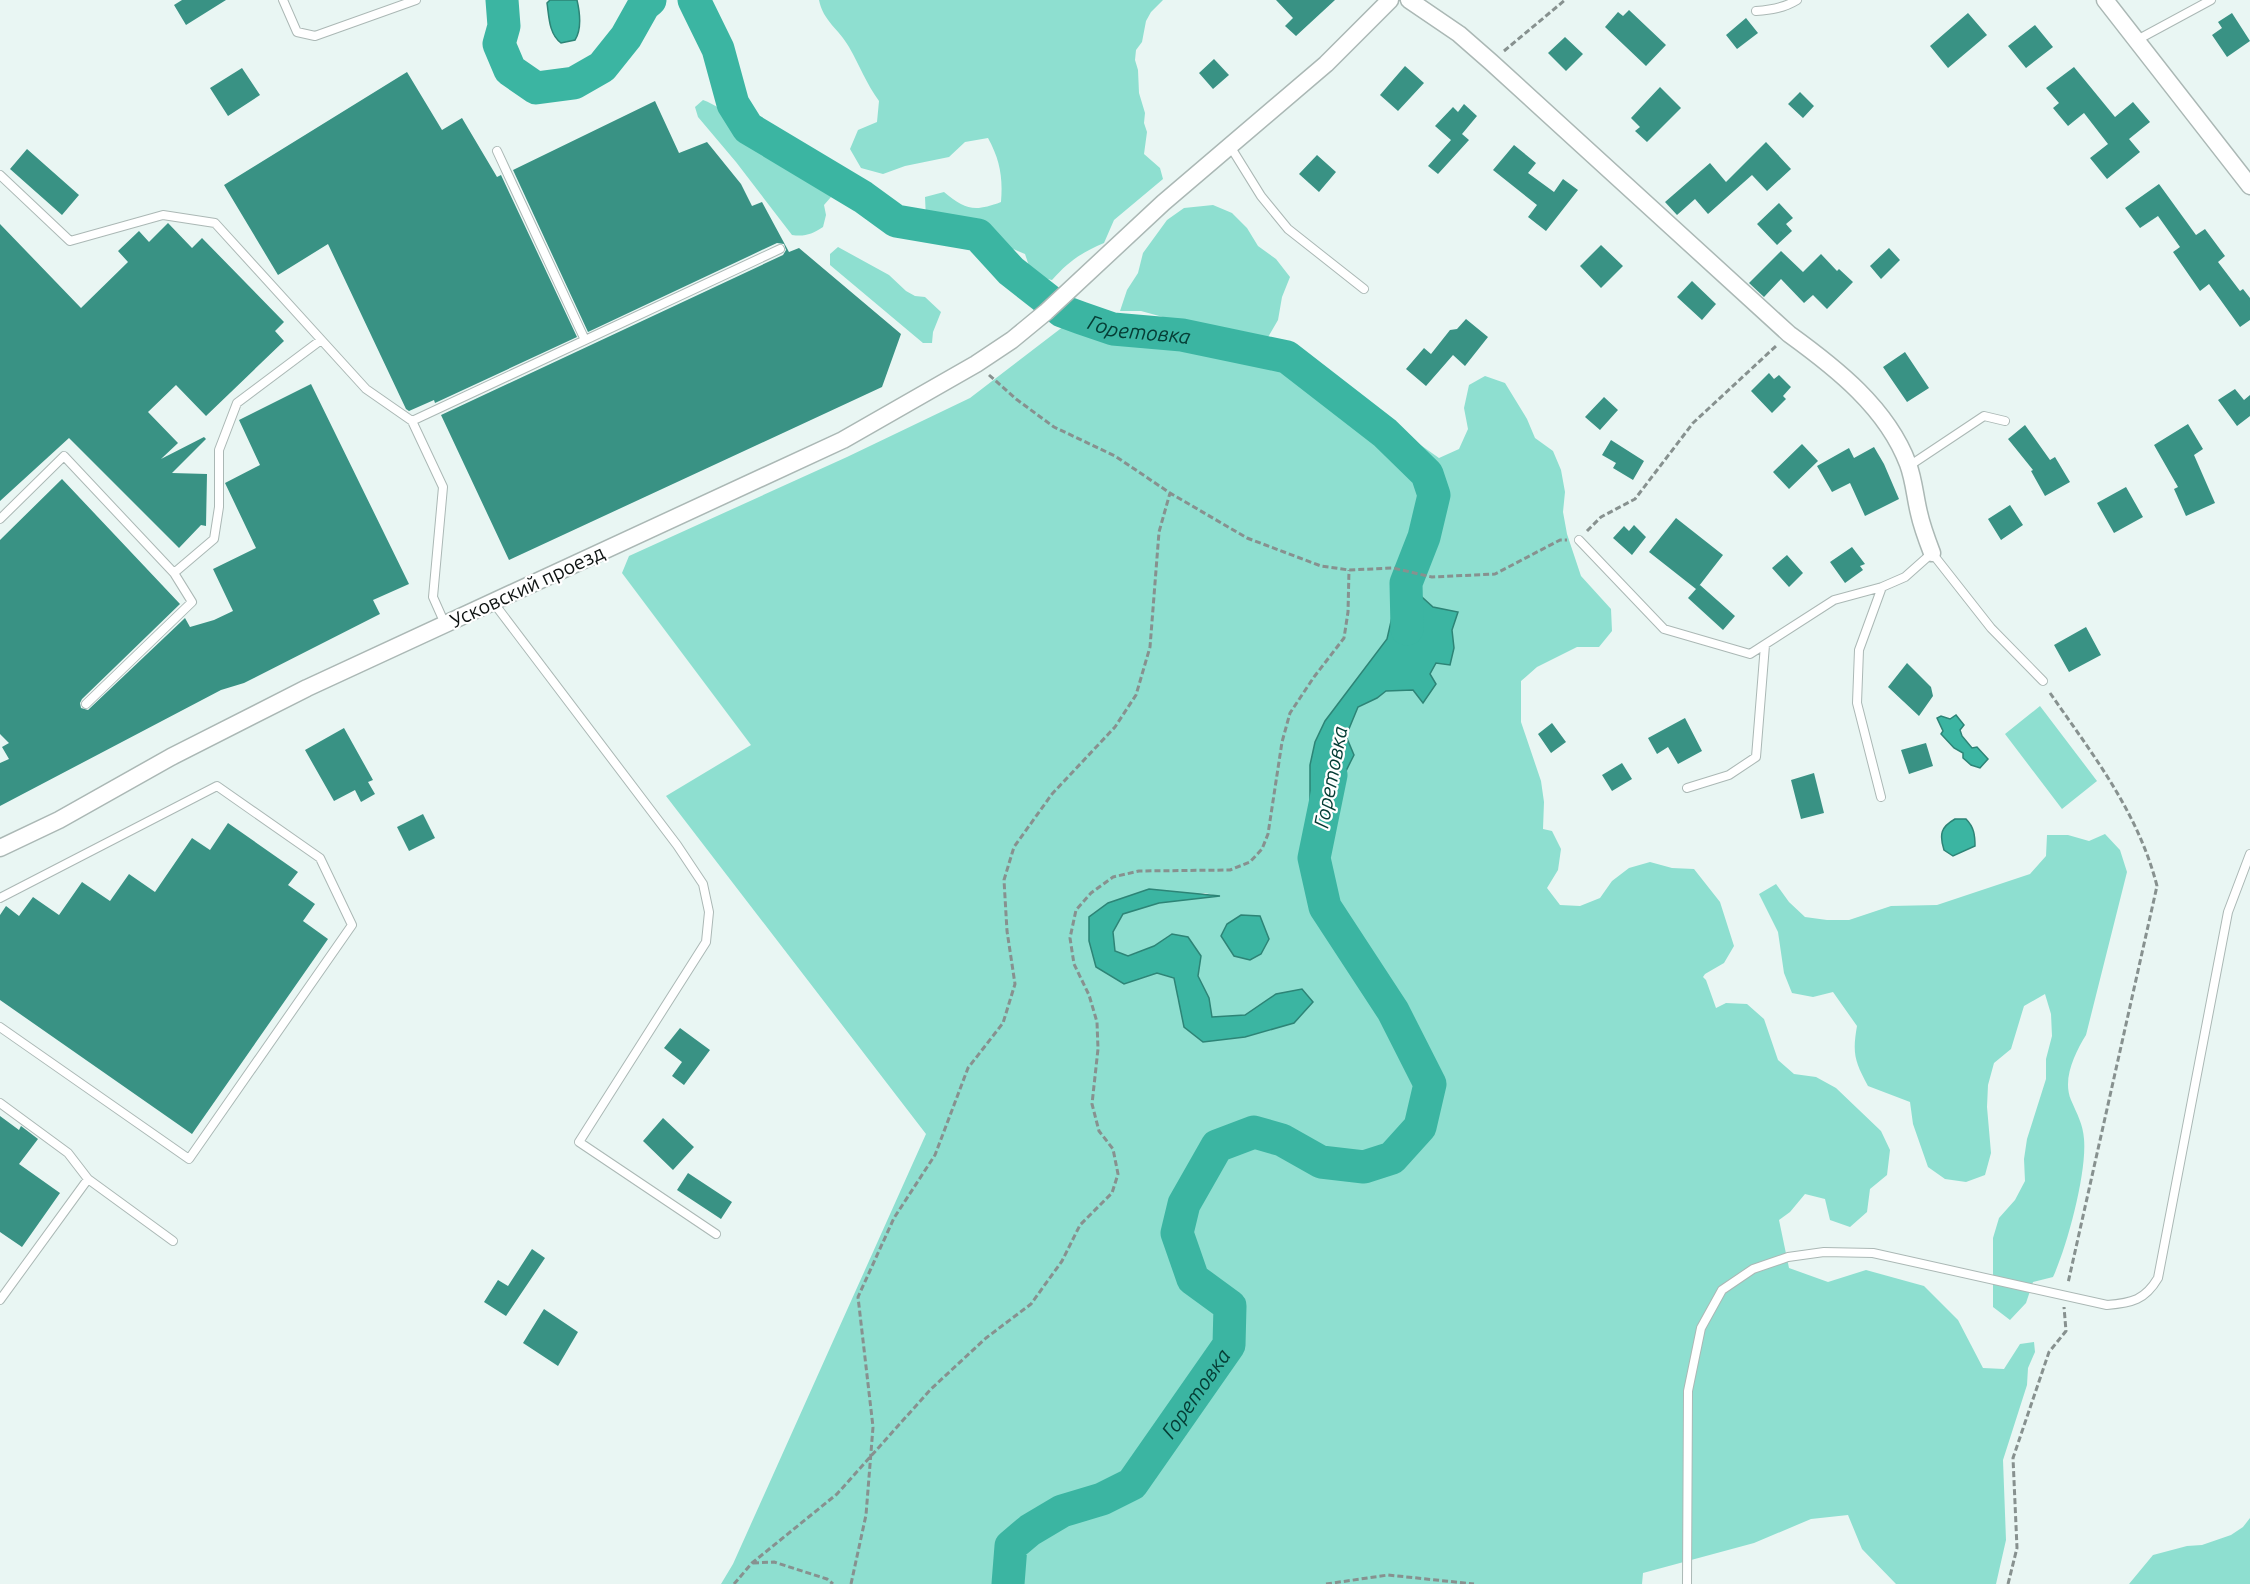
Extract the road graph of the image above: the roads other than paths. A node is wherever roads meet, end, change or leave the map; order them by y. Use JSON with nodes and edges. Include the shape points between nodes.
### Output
{"nodes":[{"id":1,"x":284,"y":0,"type":"edge"},
{"id":2,"x":416,"y":0,"type":"edge"},
{"id":3,"x":1390,"y":0,"type":"edge"},
{"id":4,"x":1409,"y":0,"type":"edge"},
{"id":5,"x":1797,"y":0,"type":"edge"},
{"id":6,"x":2105,"y":0,"type":"edge"},
{"id":7,"x":2211,"y":0,"type":"edge"},
{"id":8,"x":1756,"y":11,"type":"dead end"},
{"id":9,"x":2137,"y":40,"type":"junction"},
{"id":10,"x":1230,"y":146,"type":"junction"},
{"id":11,"x":497,"y":151,"type":"dead end"},
{"id":12,"x":0,"y":175,"type":"edge"},
{"id":13,"x":2250,"y":186,"type":"edge"},
{"id":14,"x":780,"y":249,"type":"dead end"},
{"id":15,"x":1364,"y":289,"type":"dead end"},
{"id":16,"x":321,"y":340,"type":"junction"},
{"id":17,"x":585,"y":340,"type":"junction"},
{"id":18,"x":412,"y":421,"type":"junction"},
{"id":19,"x":2005,"y":421,"type":"dead end"},
{"id":20,"x":1909,"y":466,"type":"junction"},
{"id":21,"x":0,"y":519,"type":"edge"},
{"id":22,"x":1579,"y":540,"type":"road end"},
{"id":23,"x":1932,"y":553,"type":"junction"},
{"id":24,"x":174,"y":573,"type":"junction"},
{"id":25,"x":1882,"y":587,"type":"junction"},
{"id":26,"x":493,"y":602,"type":"junction"},
{"id":27,"x":445,"y":624,"type":"junction"},
{"id":28,"x":1765,"y":645,"type":"junction"},
{"id":29,"x":2043,"y":681,"type":"road end"},
{"id":30,"x":86,"y":704,"type":"dead end"},
{"id":31,"x":1687,"y":788,"type":"dead end"},
{"id":32,"x":1881,"y":797,"type":"dead end"},
{"id":33,"x":0,"y":849,"type":"edge"},
{"id":34,"x":2250,"y":854,"type":"edge"},
{"id":35,"x":0,"y":898,"type":"edge"},
{"id":36,"x":0,"y":1027,"type":"edge"},
{"id":37,"x":0,"y":1103,"type":"edge"},
{"id":38,"x":88,"y":1179,"type":"junction"},
{"id":39,"x":716,"y":1234,"type":"dead end"},
{"id":40,"x":173,"y":1241,"type":"dead end"},
{"id":41,"x":0,"y":1300,"type":"edge"},
{"id":42,"x":1687,"y":1584,"type":"edge"}],
"edges":[{"from":1,"to":2,"type":"lane","via":[[297,32],[315,36]]},
{"from":3,"to":10,"type":"street","name":"Усковский проезд","via":[[1326,64]]},
{"from":4,"to":20,"type":"street","via":[[1459,34],[1789,334],[1832,365],[1879,413],[1900,444]]},
{"from":5,"to":8,"type":"lane","via":[[1788,6]]},
{"from":6,"to":9,"type":"street"},
{"from":7,"to":9,"type":"lane"},
{"from":9,"to":13,"type":"street"},
{"from":10,"to":15,"type":"lane","via":[[1288,229]]},
{"from":10,"to":26,"type":"street","name":"Усковский проезд","via":[[1046,312],[976,364],[843,440]]},
{"from":11,"to":17,"type":"lane"},
{"from":12,"to":16,"type":"lane","via":[[70,241],[163,215],[215,223]]},
{"from":14,"to":17,"type":"lane"},
{"from":16,"to":18,"type":"lane","via":[[366,389]]},
{"from":16,"to":24,"type":"lane","via":[[237,403],[219,450],[219,507],[214,539]]},
{"from":17,"to":18,"type":"lane"},
{"from":18,"to":27,"type":"lane","via":[[442,487],[432,597]]},
{"from":19,"to":20,"type":"lane","via":[[1984,416]]},
{"from":20,"to":23,"type":"street"},
{"from":21,"to":24,"type":"lane","via":[[64,456]]},
{"from":22,"to":28,"type":"lane","via":[[1664,629],[1750,654]]},
{"from":23,"to":25,"type":"lane","via":[[1905,577]]},
{"from":23,"to":29,"type":"lane","via":[[1990,628]]},
{"from":24,"to":30,"type":"lane","via":[[192,602]]},
{"from":25,"to":28,"type":"lane","via":[[1834,600]]},
{"from":25,"to":32,"type":"lane","via":[[1859,650],[1857,703]]},
{"from":26,"to":27,"type":"street","name":"Усковский проезд"},
{"from":26,"to":39,"type":"lane","via":[[703,884],[709,912],[706,942],[579,1142]]},
{"from":27,"to":33,"type":"street","name":"Усковский проезд","via":[[307,688]]},
{"from":28,"to":31,"type":"lane","via":[[1756,757],[1729,775]]},
{"from":34,"to":42,"type":"lane","via":[[2228,912],[2158,1278],[2150,1292],[2128,1304],[2107,1305],[1873,1253],[1824,1252],[1788,1257],[1753,1269],[1722,1290],[1701,1328],[1688,1391]]},
{"from":35,"to":36,"type":"lane","via":[[217,786],[320,858],[352,926],[189,1159]]},
{"from":37,"to":38,"type":"lane","via":[[68,1153]]},
{"from":38,"to":40,"type":"lane"},
{"from":38,"to":41,"type":"lane"}]}
